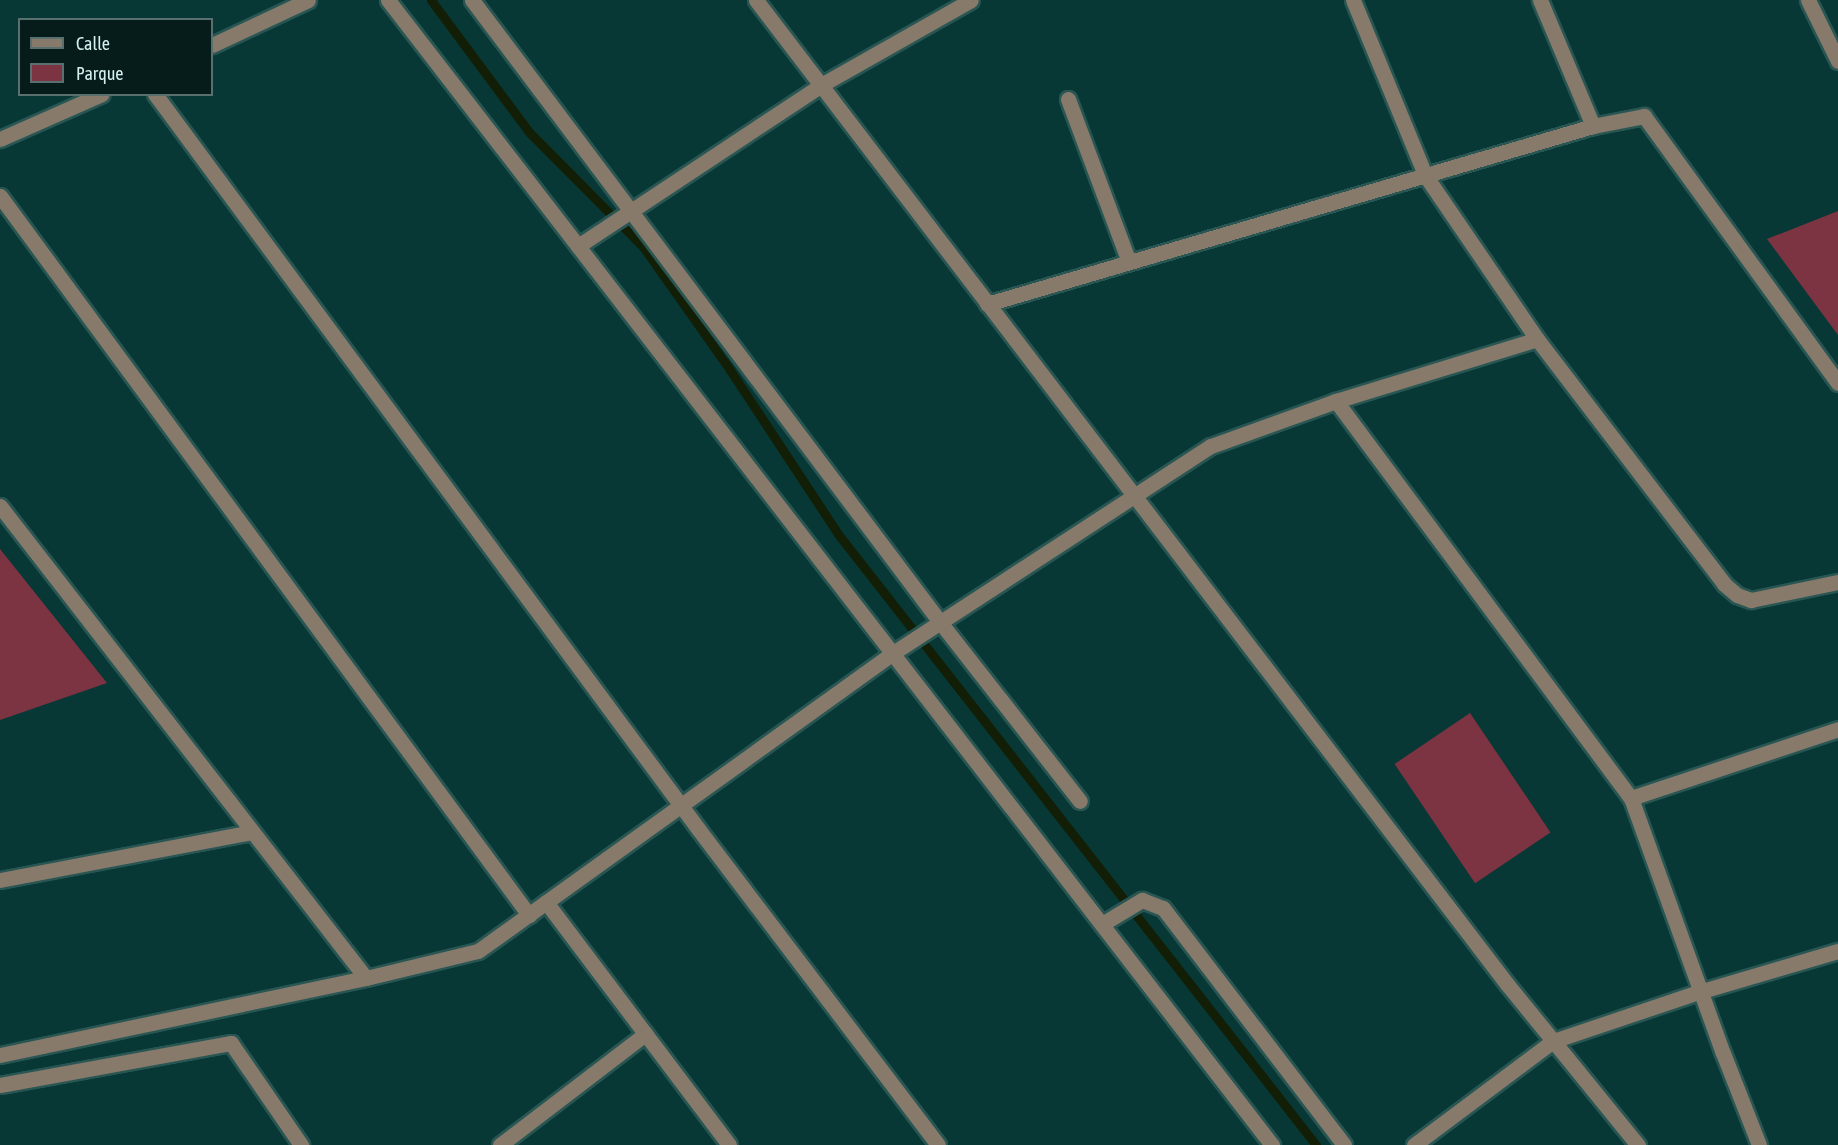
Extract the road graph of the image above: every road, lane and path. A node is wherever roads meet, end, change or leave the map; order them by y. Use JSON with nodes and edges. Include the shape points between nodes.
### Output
{"nodes":[{"id":1,"x":308,"y":0,"type":"edge"},
{"id":2,"x":388,"y":0,"type":"edge"},
{"id":3,"x":471,"y":0,"type":"edge"},
{"id":4,"x":756,"y":0,"type":"edge"},
{"id":5,"x":970,"y":0,"type":"edge"},
{"id":6,"x":1353,"y":0,"type":"edge"},
{"id":7,"x":1540,"y":0,"type":"edge"},
{"id":8,"x":1808,"y":0,"type":"edge"},
{"id":9,"x":213,"y":45,"type":"edge"},
{"id":10,"x":1838,"y":61,"type":"edge"},
{"id":11,"x":820,"y":85,"type":"junction"},
{"id":12,"x":97,"y":96,"type":"edge"},
{"id":13,"x":155,"y":96,"type":"edge"},
{"id":14,"x":1068,"y":99,"type":"dead end"},
{"id":15,"x":1593,"y":126,"type":"junction"},
{"id":16,"x":0,"y":139,"type":"edge"},
{"id":17,"x":1425,"y":175,"type":"junction"},
{"id":18,"x":0,"y":196,"type":"edge"},
{"id":19,"x":630,"y":210,"type":"junction"},
{"id":20,"x":578,"y":246,"type":"junction"},
{"id":21,"x":1129,"y":262,"type":"junction"},
{"id":22,"x":987,"y":304,"type":"junction"},
{"id":23,"x":1537,"y":339,"type":"junction"},
{"id":24,"x":1837,"y":381,"type":"edge"},
{"id":25,"x":1336,"y":401,"type":"junction"},
{"id":26,"x":1133,"y":497,"type":"junction"},
{"id":27,"x":0,"y":506,"type":"edge"},
{"id":28,"x":6,"y":523,"type":"edge"},
{"id":29,"x":1838,"y":582,"type":"edge"},
{"id":30,"x":940,"y":622,"type":"junction"},
{"id":31,"x":893,"y":653,"type":"junction"},
{"id":32,"x":1838,"y":729,"type":"edge"},
{"id":33,"x":1631,"y":798,"type":"junction"},
{"id":34,"x":1080,"y":801,"type":"dead end"},
{"id":35,"x":681,"y":805,"type":"junction"},
{"id":36,"x":251,"y":831,"type":"junction"},
{"id":37,"x":0,"y":880,"type":"edge"},
{"id":38,"x":546,"y":902,"type":"junction"},
{"id":39,"x":529,"y":915,"type":"junction"},
{"id":40,"x":1102,"y":924,"type":"junction"},
{"id":41,"x":1838,"y":951,"type":"edge"},
{"id":42,"x":366,"y":978,"type":"junction"},
{"id":43,"x":1702,"y":991,"type":"junction"},
{"id":44,"x":645,"y":1034,"type":"junction"},
{"id":45,"x":1553,"y":1041,"type":"junction"},
{"id":46,"x":0,"y":1055,"type":"edge"},
{"id":47,"x":0,"y":1085,"type":"edge"},
{"id":48,"x":503,"y":1144,"type":"edge"},
{"id":49,"x":301,"y":1145,"type":"edge"},
{"id":50,"x":729,"y":1145,"type":"edge"},
{"id":51,"x":938,"y":1145,"type":"edge"},
{"id":52,"x":1272,"y":1145,"type":"edge"},
{"id":53,"x":1344,"y":1145,"type":"edge"},
{"id":54,"x":1414,"y":1145,"type":"edge"},
{"id":55,"x":1638,"y":1145,"type":"edge"},
{"id":56,"x":1760,"y":1145,"type":"edge"}],
"edges":[{"from":1,"to":9,"type":"street"},
{"from":2,"to":20,"type":"street"},
{"from":3,"to":19,"type":"street"},
{"from":4,"to":11,"type":"street"},
{"from":5,"to":11,"type":"street"},
{"from":6,"to":17,"type":"street"},
{"from":7,"to":15,"type":"street"},
{"from":8,"to":10,"type":"street"},
{"from":11,"to":19,"type":"street"},
{"from":11,"to":22,"type":"street"},
{"from":12,"to":16,"type":"street"},
{"from":13,"to":35,"type":"street"},
{"from":14,"to":21,"type":"street"},
{"from":15,"to":17,"type":"street"},
{"from":15,"to":24,"type":"street","via":[[1644,117]]},
{"from":17,"to":21,"type":"street"},
{"from":17,"to":23,"type":"street"},
{"from":18,"to":39,"type":"street"},
{"from":19,"to":20,"type":"street"},
{"from":19,"to":30,"type":"street"},
{"from":20,"to":31,"type":"street"},
{"from":21,"to":22,"type":"street"},
{"from":22,"to":26,"type":"street"},
{"from":23,"to":25,"type":"street"},
{"from":23,"to":29,"type":"street","via":[[1724,584],[1737,595],[1751,600],[1768,598]]},
{"from":25,"to":26,"type":"street","via":[[1211,446]]},
{"from":25,"to":33,"type":"street"},
{"from":26,"to":30,"type":"street"},
{"from":26,"to":45,"type":"street"},
{"from":27,"to":28,"type":"street"},
{"from":28,"to":36,"type":"street"},
{"from":30,"to":31,"type":"street"},
{"from":30,"to":34,"type":"street"},
{"from":31,"to":35,"type":"street"},
{"from":31,"to":40,"type":"street"},
{"from":32,"to":33,"type":"street"},
{"from":33,"to":43,"type":"street"},
{"from":35,"to":38,"type":"street"},
{"from":35,"to":51,"type":"street"},
{"from":36,"to":37,"type":"street"},
{"from":36,"to":42,"type":"street"},
{"from":38,"to":39,"type":"street"},
{"from":38,"to":44,"type":"street"},
{"from":39,"to":42,"type":"street","via":[[478,951]]},
{"from":40,"to":52,"type":"street"},
{"from":40,"to":53,"type":"street","via":[[1142,900],[1163,908]]},
{"from":41,"to":43,"type":"street"},
{"from":42,"to":46,"type":"street"},
{"from":43,"to":45,"type":"street"},
{"from":43,"to":56,"type":"street"},
{"from":44,"to":48,"type":"street"},
{"from":44,"to":50,"type":"street"},
{"from":45,"to":54,"type":"street"},
{"from":45,"to":55,"type":"street"},
{"from":47,"to":49,"type":"street","via":[[231,1043]]}]}
